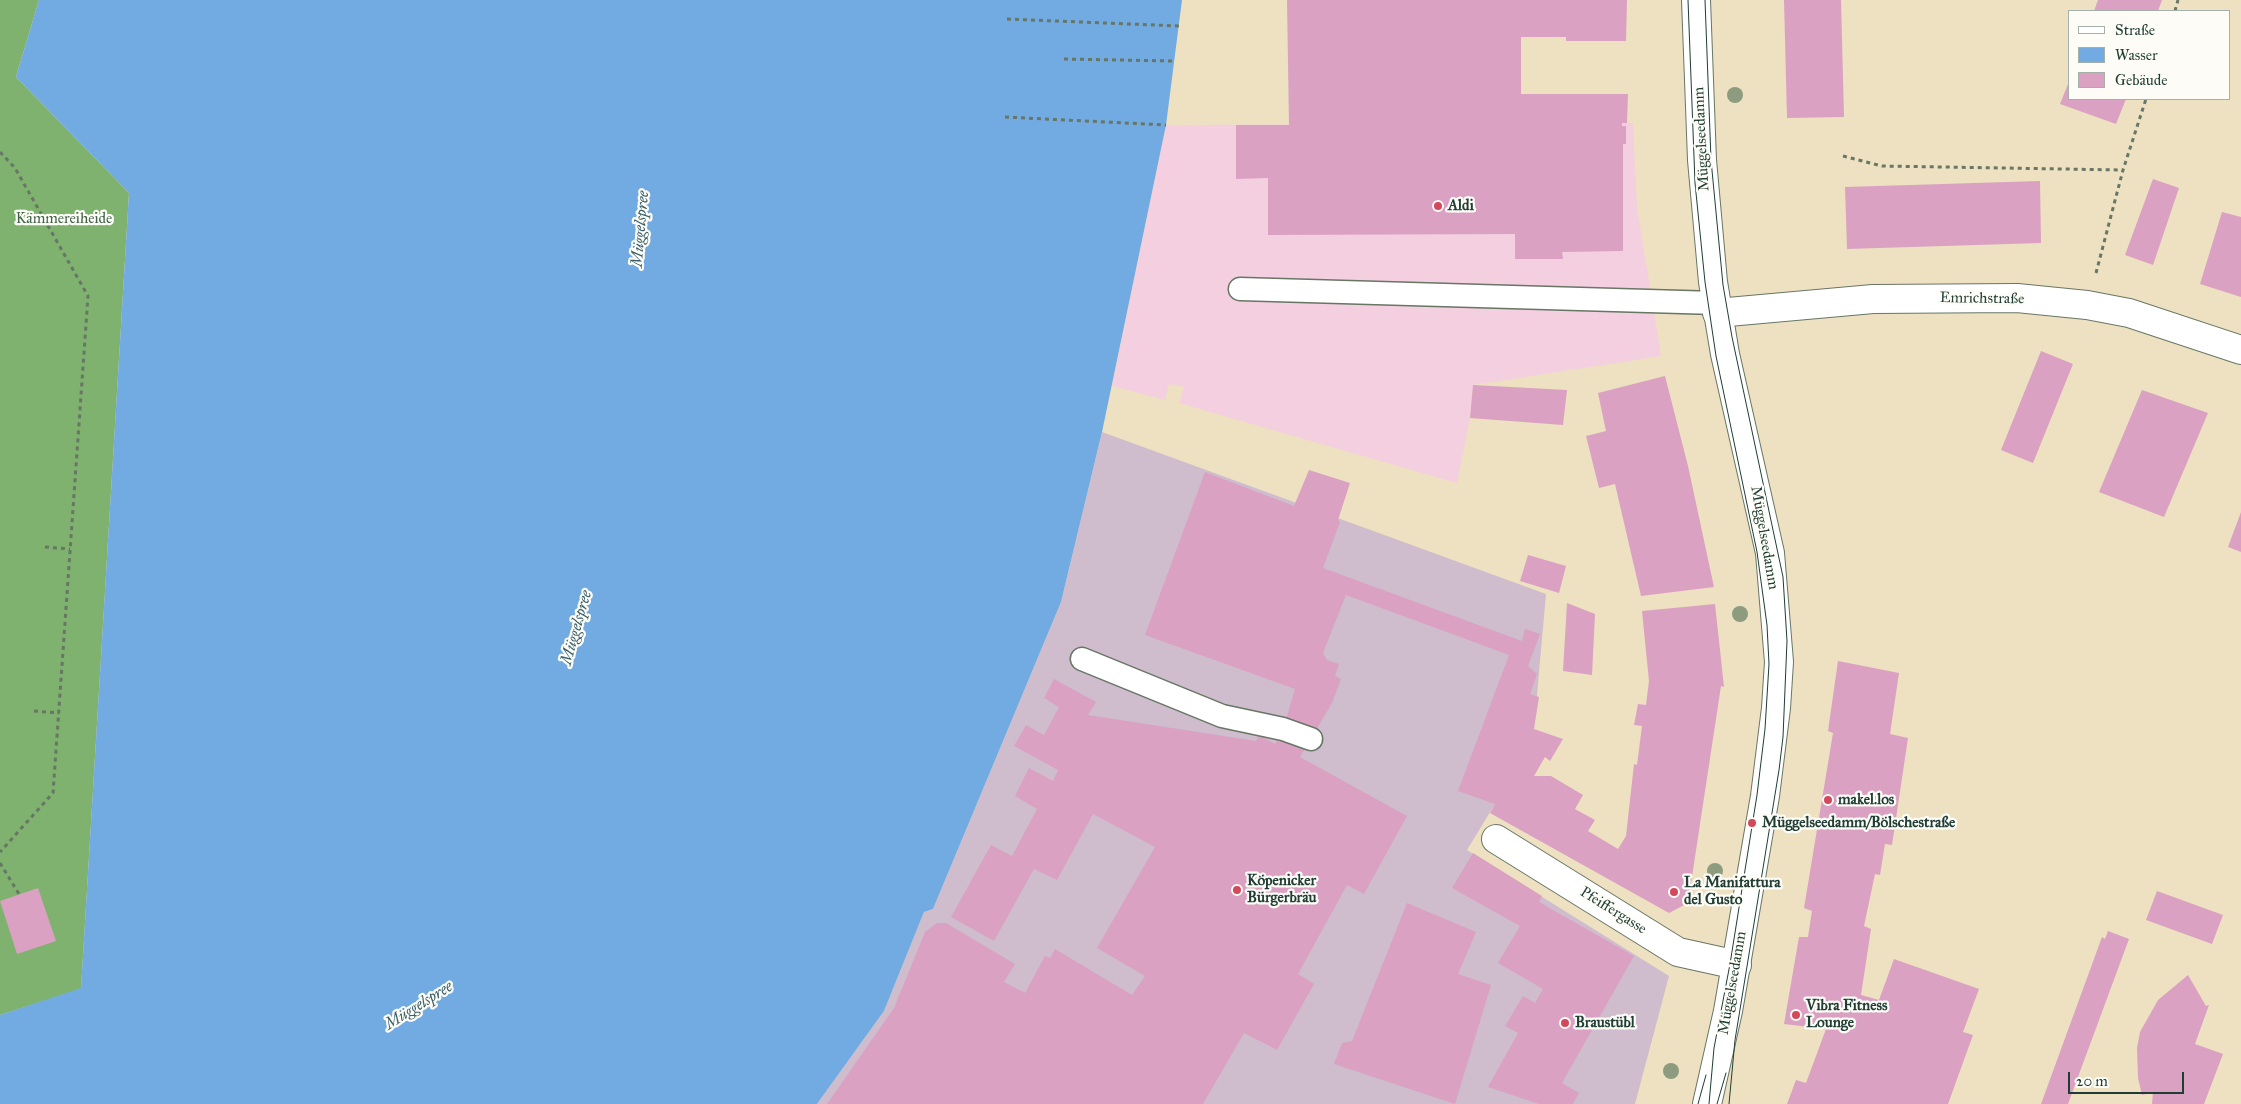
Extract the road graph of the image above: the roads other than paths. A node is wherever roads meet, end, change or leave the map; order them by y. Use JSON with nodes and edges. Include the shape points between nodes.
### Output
{"nodes":[{"id":1,"x":1696,"y":0,"type":"edge"},
{"id":2,"x":1240,"y":289,"type":"dead end"},
{"id":3,"x":1716,"y":308,"type":"junction"},
{"id":4,"x":2241,"y":350,"type":"edge"},
{"id":5,"x":1082,"y":659,"type":"dead end"},
{"id":6,"x":1311,"y":739,"type":"dead end"},
{"id":7,"x":1496,"y":839,"type":"dead end"},
{"id":8,"x":1737,"y":965,"type":"junction"},
{"id":9,"x":1707,"y":1104,"type":"edge"}],
"edges":[{"from":1,"to":3,"type":"main road","name":"Müggelseedamm","via":[[1702,160]]},
{"from":2,"to":3,"type":"lane"},
{"from":3,"to":4,"type":"main road","name":"Emrichstraße","via":[[1873,298],[2017,298],[2130,313]]},
{"from":3,"to":8,"type":"main road","name":"Müggelseedamm","via":[[1770,553],[1779,662],[1765,796]]},
{"from":5,"to":6,"type":"lane","via":[[1222,716],[1283,729]]},
{"from":7,"to":8,"type":"main road","name":"Pfeiffergasse","via":[[1678,952]]},
{"from":8,"to":9,"type":"main road","name":"Müggelseedamm"}]}
